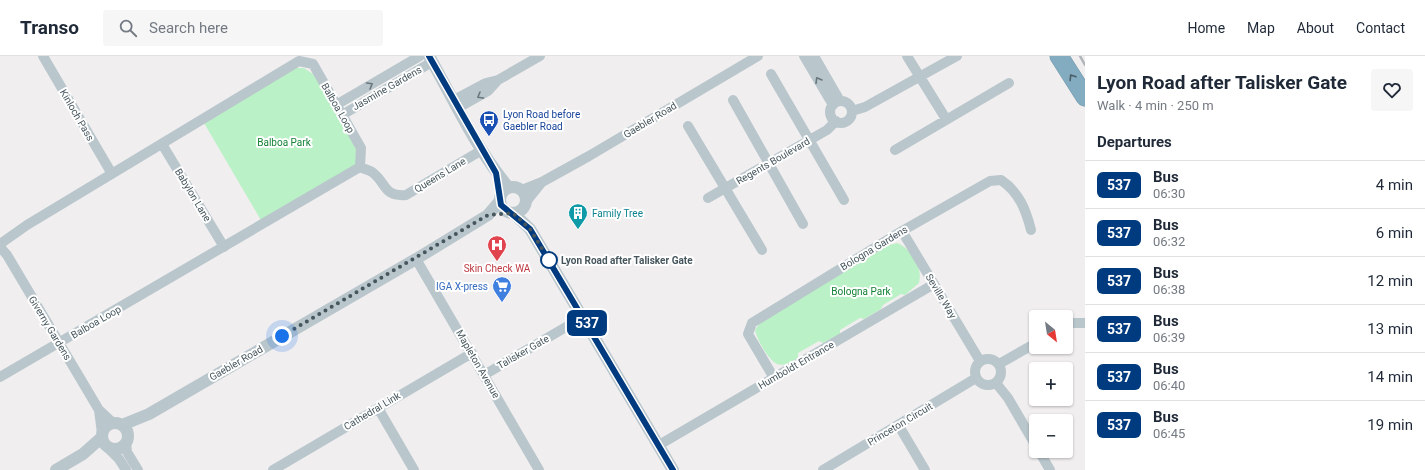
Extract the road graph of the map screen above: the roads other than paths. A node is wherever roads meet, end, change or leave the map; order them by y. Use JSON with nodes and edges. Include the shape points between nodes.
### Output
{"nodes":[{"id":1,"x":43,"y":56,"type":"edge"},
{"id":2,"x":420,"y":56,"type":"edge"},
{"id":3,"x":540,"y":56,"type":"edge"},
{"id":4,"x":758,"y":56,"type":"edge"},
{"id":5,"x":804,"y":56,"type":"edge"},
{"id":6,"x":814,"y":56,"type":"edge"},
{"id":7,"x":907,"y":56,"type":"edge"},
{"id":8,"x":957,"y":56,"type":"edge"},
{"id":9,"x":1059,"y":56,"type":"edge"},
{"id":10,"x":299,"y":59,"type":"edge"},
{"id":11,"x":431,"y":59,"type":"edge"},
{"id":12,"x":771,"y":74,"type":"dead end"},
{"id":13,"x":920,"y":77,"type":"junction"},
{"id":14,"x":1009,"y":82,"type":"dead end"},
{"id":15,"x":1085,"y":97,"type":"edge"},
{"id":16,"x":732,"y":100,"type":"dead end"},
{"id":17,"x":836,"y":103,"type":"junction"},
{"id":18,"x":456,"y":104,"type":"junction"},
{"id":19,"x":336,"y":105,"type":"junction"},
{"id":20,"x":852,"y":111,"type":"junction"},
{"id":21,"x":342,"y":115,"type":"junction"},
{"id":22,"x":946,"y":119,"type":"junction"},
{"id":23,"x":836,"y":121,"type":"junction"},
{"id":24,"x":688,"y":126,"type":"dead end"},
{"id":25,"x":809,"y":140,"type":"junction"},
{"id":26,"x":162,"y":144,"type":"junction"},
{"id":27,"x":482,"y":150,"type":"junction"},
{"id":28,"x":895,"y":150,"type":"dead end"},
{"id":29,"x":768,"y":163,"type":"junction"},
{"id":30,"x":360,"y":167,"type":"junction"},
{"id":31,"x":112,"y":174,"type":"junction"},
{"id":32,"x":542,"y":182,"type":"junction"},
{"id":33,"x":725,"y":188,"type":"junction"},
{"id":34,"x":522,"y":190,"type":"junction"},
{"id":35,"x":503,"y":195,"type":"junction"},
{"id":36,"x":708,"y":198,"type":"dead end"},
{"id":37,"x":844,"y":200,"type":"dead end"},
{"id":38,"x":526,"y":204,"type":"junction"},
{"id":39,"x":510,"y":212,"type":"junction"},
{"id":40,"x":488,"y":215,"type":"junction"},
{"id":41,"x":803,"y":224,"type":"dead end"},
{"id":42,"x":530,"y":229,"type":"junction"},
{"id":43,"x":1031,"y":230,"type":"dead end"},
{"id":44,"x":902,"y":231,"type":"junction"},
{"id":45,"x":0,"y":244,"type":"edge"},
{"id":46,"x":0,"y":247,"type":"edge"},
{"id":47,"x":224,"y":247,"type":"junction"},
{"id":48,"x":762,"y":250,"type":"dead end"},
{"id":49,"x":416,"y":259,"type":"junction"},
{"id":50,"x":934,"y":284,"type":"junction"},
{"id":51,"x":583,"y":317,"type":"junction"},
{"id":52,"x":1073,"y":323,"type":"edge"},
{"id":53,"x":1085,"y":323,"type":"edge"},
{"id":54,"x":59,"y":343,"type":"junction"},
{"id":55,"x":1029,"y":347,"type":"edge"},
{"id":56,"x":472,"y":353,"type":"junction"},
{"id":57,"x":980,"y":361,"type":"junction"},
{"id":58,"x":998,"y":364,"type":"junction"},
{"id":59,"x":484,"y":375,"type":"junction"},
{"id":60,"x":0,"y":378,"type":"edge"},
{"id":61,"x":774,"y":378,"type":"junction"},
{"id":62,"x":976,"y":378,"type":"junction"},
{"id":63,"x":996,"y":382,"type":"junction"},
{"id":64,"x":378,"y":408,"type":"junction"},
{"id":65,"x":99,"y":410,"type":"junction"},
{"id":66,"x":899,"y":426,"type":"junction"},
{"id":67,"x":122,"y":431,"type":"junction"},
{"id":68,"x":1029,"y":434,"type":"edge"},
{"id":69,"x":105,"y":441,"type":"junction"},
{"id":70,"x":659,"y":445,"type":"junction"},
{"id":71,"x":1043,"y":458,"type":"edge"},
{"id":72,"x":56,"y":470,"type":"edge"},
{"id":73,"x":126,"y":470,"type":"edge"},
{"id":74,"x":138,"y":470,"type":"edge"},
{"id":75,"x":273,"y":470,"type":"edge"},
{"id":76,"x":414,"y":470,"type":"edge"},
{"id":77,"x":539,"y":470,"type":"edge"},
{"id":78,"x":673,"y":470,"type":"edge"},
{"id":79,"x":823,"y":470,"type":"edge"},
{"id":80,"x":925,"y":470,"type":"edge"},
{"id":81,"x":1050,"y":470,"type":"edge"}],
"edges":[{"from":1,"to":31,"type":"street","name":"Kinloch Pass"},
{"from":19,"to":2,"type":"street","name":"Jasmine Gardens","one_way":true},
{"from":3,"to":18,"type":"street","via":[[498,80],[486,83]]},
{"from":4,"to":32,"type":"street","name":"Gaebler Road"},
{"from":17,"to":5,"type":"street","one_way":true},
{"from":6,"to":17,"type":"street"},
{"from":7,"to":13,"type":"street"},
{"from":8,"to":13,"type":"street"},
{"from":15,"to":9,"type":"highway","one_way":true},
{"from":10,"to":19,"type":"street","name":"Balboa Loop","via":[[313,64]]},
{"from":10,"to":26,"type":"street","name":"Balboa Loop"},
{"from":11,"to":18,"type":"street"},
{"from":11,"to":21,"type":"street","name":"Jasmine Gardens"},
{"from":12,"to":25,"type":"street"},
{"from":13,"to":20,"type":"street","via":[[865,107]]},
{"from":13,"to":22,"type":"street"},
{"from":14,"to":22,"type":"street"},
{"from":16,"to":29,"type":"street"},
{"from":17,"to":20,"type":"street","via":[[848,103]]},
{"from":17,"to":23,"type":"street","via":[[831,114]]},
{"from":18,"to":27,"type":"street"},
{"from":19,"to":21,"type":"street","name":"Balboa Loop"},
{"from":20,"to":23,"type":"street","via":[[848,120]]},
{"from":21,"to":30,"type":"street","name":"Balboa Loop","via":[[362,148]]},
{"from":22,"to":28,"type":"street"},
{"from":23,"to":25,"type":"street","name":"Regents Boulevard"},
{"from":24,"to":33,"type":"street"},
{"from":25,"to":29,"type":"street","name":"Regents Boulevard"},
{"from":25,"to":37,"type":"street"},
{"from":26,"to":31,"type":"street","name":"Balboa Loop"},
{"from":26,"to":47,"type":"street","name":"Babylon Lane"},
{"from":27,"to":30,"type":"street","name":"Queens Lane","via":[[406,195],[396,196],[387,191],[371,171]]},
{"from":27,"to":35,"type":"street","via":[[496,173]]},
{"from":29,"to":33,"type":"street","name":"Regents Boulevard"},
{"from":29,"to":41,"type":"street"},
{"from":30,"to":47,"type":"street","name":"Balboa Loop"},
{"from":31,"to":45,"type":"street","name":"Balboa Loop"},
{"from":32,"to":34,"type":"street","name":"Gaebler Road"},
{"from":32,"to":38,"type":"street","name":"Gaebler Road"},
{"from":33,"to":36,"type":"street","name":"Regents Boulevard"},
{"from":33,"to":48,"type":"street"},
{"from":34,"to":35,"type":"street","via":[[513,187]]},
{"from":34,"to":38,"type":"street"},
{"from":35,"to":39,"type":"street","via":[[503,208]]},
{"from":35,"to":40,"type":"street","name":"Gaebler Road"},
{"from":38,"to":39,"type":"street","via":[[522,210]]},
{"from":38,"to":42,"type":"street"},
{"from":39,"to":40,"type":"street","name":"Gaebler Road"},
{"from":39,"to":42,"type":"street"},
{"from":40,"to":49,"type":"street","name":"Gaebler Road"},
{"from":42,"to":51,"type":"street"},
{"from":43,"to":44,"type":"street","name":"Bologna Gardens","via":[[1026,210],[1012,187],[1001,180],[990,181]]},
{"from":44,"to":50,"type":"street","name":"Seville Way"},
{"from":44,"to":61,"type":"street","name":"Bologna Gardens","via":[[752,323],[748,334]]},
{"from":46,"to":54,"type":"street","name":"Giverny Gardens"},
{"from":47,"to":54,"type":"street","name":"Balboa Loop"},
{"from":49,"to":56,"type":"street","name":"Mapleton Avenue"},
{"from":49,"to":67,"type":"street","name":"Gaebler Road"},
{"from":50,"to":57,"type":"street","name":"Seville Way"},
{"from":50,"to":61,"type":"street","name":"Humboldt Entrance"},
{"from":51,"to":59,"type":"street","name":"Talisker Gate"},
{"from":51,"to":70,"type":"street"},
{"from":52,"to":53,"type":"street"},
{"from":54,"to":60,"type":"street","name":"Balboa Loop"},
{"from":54,"to":65,"type":"street","name":"Giverny Gardens"},
{"from":55,"to":58,"type":"street"},
{"from":56,"to":59,"type":"street","name":"Mapleton Avenue"},
{"from":56,"to":64,"type":"street","name":"Cathedral Link"},
{"from":57,"to":58,"type":"street","via":[[993,360]]},
{"from":57,"to":62,"type":"street","via":[[974,372]]},
{"from":58,"to":63,"type":"street","via":[[1001,377]]},
{"from":59,"to":77,"type":"street","name":"Mapleton Avenue"},
{"from":61,"to":70,"type":"street","name":"Humboldt Entrance"},
{"from":62,"to":63,"type":"street","via":[[981,384],[989,385]]},
{"from":62,"to":66,"type":"street","name":"Princeton Circuit"},
{"from":63,"to":68,"type":"street"},
{"from":64,"to":75,"type":"street","name":"Cathedral Link"},
{"from":64,"to":76,"type":"street"},
{"from":65,"to":67,"type":"street","name":"Giverny Gardens"},
{"from":65,"to":69,"type":"street","name":"Giverny Gardens"},
{"from":66,"to":79,"type":"street","name":"Princeton Circuit"},
{"from":66,"to":80,"type":"street"},
{"from":67,"to":69,"type":"street","name":"Gaebler Road","via":[[105,427]]},
{"from":67,"to":69,"type":"street","via":[[118,449]]},
{"from":67,"to":74,"type":"street","via":[[127,452]]},
{"from":69,"to":72,"type":"street"},
{"from":69,"to":73,"type":"street"},
{"from":70,"to":78,"type":"street"},
{"from":71,"to":81,"type":"street"}]}
